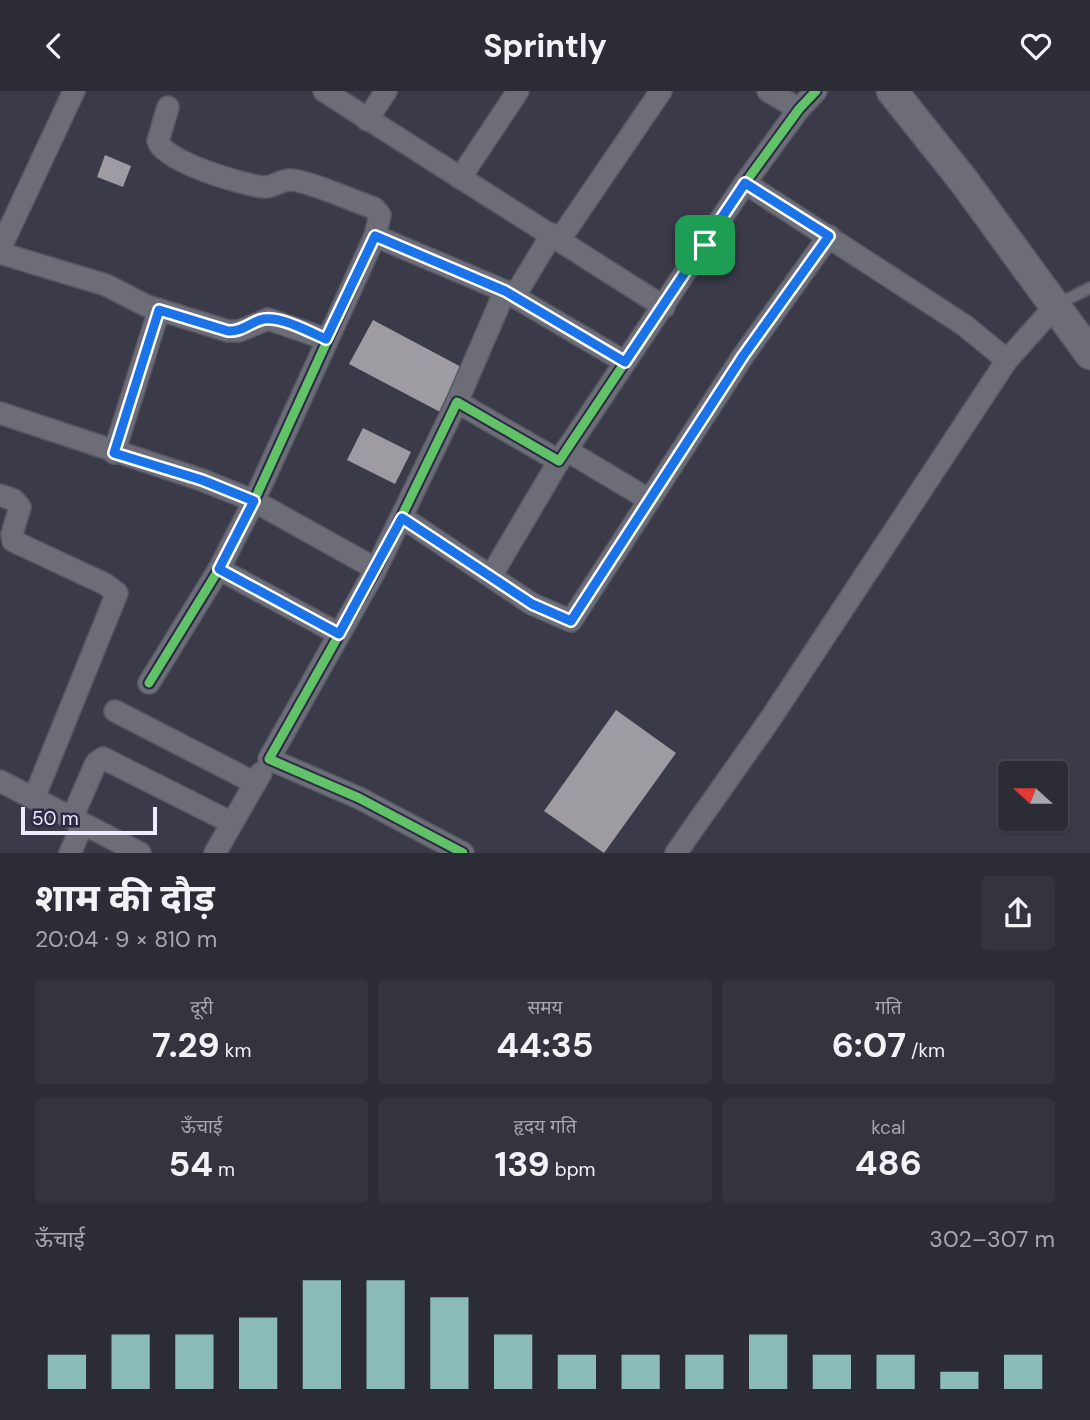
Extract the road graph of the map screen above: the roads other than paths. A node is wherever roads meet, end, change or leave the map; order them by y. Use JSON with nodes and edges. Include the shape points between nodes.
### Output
{"nodes":[{"id":1,"x":74,"y":91,"type":"edge"},
{"id":2,"x":324,"y":91,"type":"edge"},
{"id":3,"x":386,"y":91,"type":"edge"},
{"id":4,"x":518,"y":91,"type":"edge"},
{"id":5,"x":661,"y":91,"type":"edge"},
{"id":6,"x":768,"y":91,"type":"edge"},
{"id":7,"x":816,"y":91,"type":"edge"},
{"id":8,"x":892,"y":91,"type":"edge"},
{"id":9,"x":168,"y":107,"type":"dead end"},
{"id":10,"x":799,"y":109,"type":"junction"},
{"id":11,"x":367,"y":120,"type":"junction"},
{"id":12,"x":460,"y":178,"type":"junction"},
{"id":13,"x":745,"y":183,"type":"junction"},
{"id":14,"x":375,"y":236,"type":"junction"},
{"id":15,"x":829,"y":236,"type":"junction"},
{"id":16,"x":556,"y":237,"type":"junction"},
{"id":17,"x":0,"y":251,"type":"edge"},
{"id":18,"x":1090,"y":288,"type":"edge"},
{"id":19,"x":510,"y":294,"type":"junction"},
{"id":20,"x":1057,"y":305,"type":"junction"},
{"id":21,"x":664,"y":307,"type":"junction"},
{"id":22,"x":159,"y":310,"type":"junction"},
{"id":23,"x":326,"y":339,"type":"junction"},
{"id":24,"x":1090,"y":354,"type":"edge"},
{"id":25,"x":1007,"y":360,"type":"junction"},
{"id":26,"x":625,"y":362,"type":"junction"},
{"id":27,"x":457,"y":402,"type":"junction"},
{"id":28,"x":0,"y":413,"type":"edge"},
{"id":29,"x":114,"y":453,"type":"junction"},
{"id":30,"x":563,"y":456,"type":"junction"},
{"id":31,"x":0,"y":495,"type":"edge"},
{"id":32,"x":648,"y":499,"type":"junction"},
{"id":33,"x":254,"y":501,"type":"junction"},
{"id":34,"x":402,"y":518,"type":"junction"},
{"id":35,"x":219,"y":569,"type":"junction"},
{"id":36,"x":376,"y":569,"type":"junction"},
{"id":37,"x":491,"y":576,"type":"junction"},
{"id":38,"x":339,"y":634,"type":"junction"},
{"id":39,"x":149,"y":683,"type":"dead end"},
{"id":40,"x":115,"y":711,"type":"dead end"},
{"id":41,"x":269,"y":759,"type":"junction"},
{"id":42,"x":255,"y":783,"type":"junction"},
{"id":43,"x":1,"y":784,"type":"edge"},
{"id":44,"x":34,"y":798,"type":"junction"},
{"id":45,"x":77,"y":821,"type":"junction"},
{"id":46,"x":232,"y":823,"type":"junction"},
{"id":47,"x":70,"y":853,"type":"edge"},
{"id":48,"x":140,"y":853,"type":"edge"},
{"id":49,"x":215,"y":853,"type":"edge"},
{"id":50,"x":463,"y":853,"type":"edge"},
{"id":51,"x":676,"y":853,"type":"edge"}],
"edges":[{"from":1,"to":17,"type":"street"},
{"from":2,"to":11,"type":"street"},
{"from":3,"to":11,"type":"street"},
{"from":4,"to":12,"type":"street"},
{"from":5,"to":16,"type":"street"},
{"from":6,"to":10,"type":"street"},
{"from":7,"to":10,"type":"street"},
{"from":8,"to":20,"type":"main road"},
{"from":9,"to":14,"type":"street","via":[[158,141],[162,150],[219,175],[263,187],[291,180],[374,208],[380,215]]},
{"from":10,"to":13,"type":"street"},
{"from":11,"to":12,"type":"street"},
{"from":12,"to":16,"type":"street"},
{"from":13,"to":15,"type":"street"},
{"from":13,"to":21,"type":"street"},
{"from":14,"to":19,"type":"street"},
{"from":14,"to":23,"type":"street"},
{"from":15,"to":25,"type":"street","via":[[964,325]]},
{"from":15,"to":32,"type":"street"},
{"from":16,"to":19,"type":"street"},
{"from":16,"to":21,"type":"street"},
{"from":17,"to":22,"type":"street","via":[[106,285]]},
{"from":18,"to":20,"type":"lane"},
{"from":19,"to":26,"type":"street"},
{"from":19,"to":27,"type":"street"},
{"from":20,"to":24,"type":"main road"},
{"from":20,"to":25,"type":"street"},
{"from":21,"to":26,"type":"street"},
{"from":22,"to":23,"type":"street","via":[[228,331],[239,331],[262,319],[273,320]]},
{"from":22,"to":29,"type":"street"},
{"from":23,"to":33,"type":"street"},
{"from":25,"to":51,"type":"street","via":[[771,718]]},
{"from":26,"to":30,"type":"street"},
{"from":27,"to":30,"type":"street"},
{"from":27,"to":34,"type":"street"},
{"from":28,"to":29,"type":"street"},
{"from":29,"to":33,"type":"street"},
{"from":30,"to":32,"type":"street"},
{"from":30,"to":37,"type":"street"},
{"from":31,"to":44,"type":"street","via":[[20,507],[13,541],[117,593]]},
{"from":32,"to":37,"type":"street","via":[[571,621],[532,604]]},
{"from":33,"to":35,"type":"street"},
{"from":33,"to":36,"type":"street"},
{"from":34,"to":36,"type":"street"},
{"from":34,"to":37,"type":"street"},
{"from":35,"to":38,"type":"street"},
{"from":35,"to":39,"type":"street"},
{"from":36,"to":38,"type":"street"},
{"from":38,"to":41,"type":"street"},
{"from":40,"to":42,"type":"street"},
{"from":41,"to":42,"type":"street"},
{"from":41,"to":50,"type":"street","via":[[359,798]]},
{"from":42,"to":46,"type":"street"},
{"from":43,"to":44,"type":"street"},
{"from":44,"to":45,"type":"street"},
{"from":45,"to":46,"type":"street","via":[[96,763],[103,758]]},
{"from":45,"to":47,"type":"street"},
{"from":45,"to":48,"type":"street"},
{"from":46,"to":49,"type":"street"}]}
